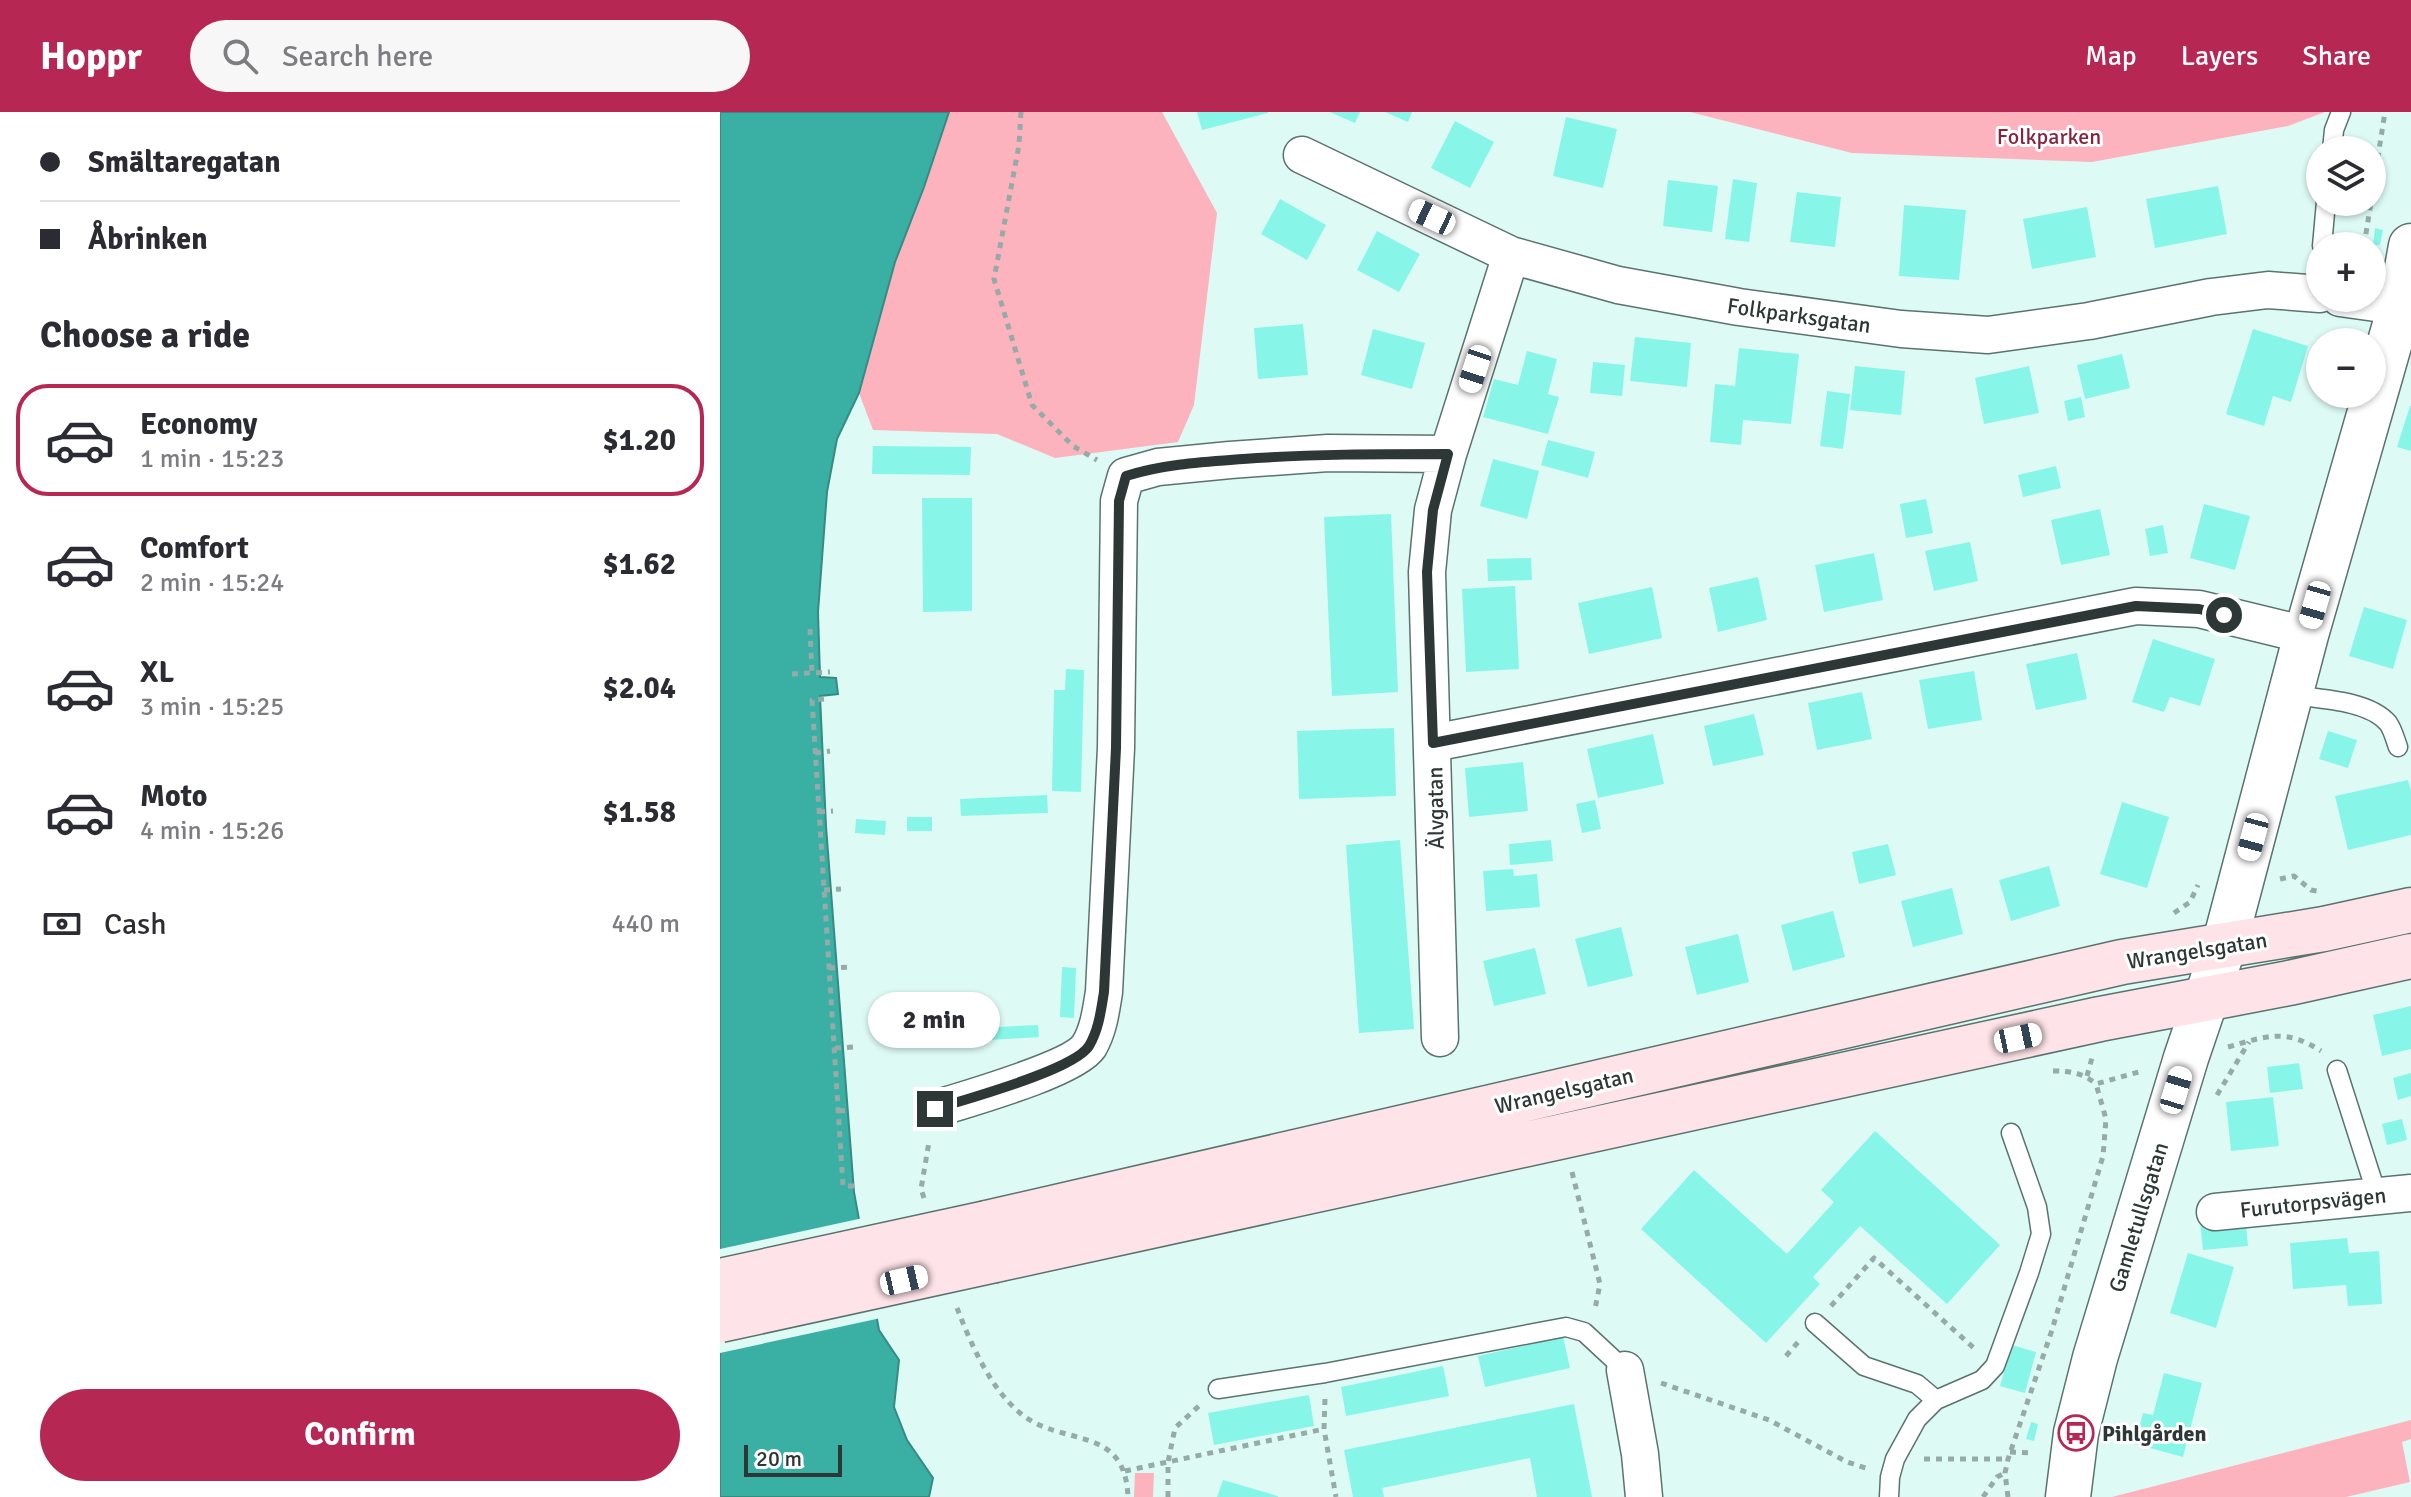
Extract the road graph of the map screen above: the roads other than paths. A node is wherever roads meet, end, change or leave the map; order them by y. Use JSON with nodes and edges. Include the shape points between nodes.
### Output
{"nodes":[{"id":1,"x":2341,"y":112,"type":"edge"},
{"id":2,"x":2333,"y":136,"type":"edge"},
{"id":3,"x":1302,"y":155,"type":"dead end"},
{"id":4,"x":2411,"y":246,"type":"edge"},
{"id":5,"x":1511,"y":255,"type":"junction"},
{"id":6,"x":2306,"y":288,"type":"edge"},
{"id":7,"x":2386,"y":303,"type":"edge"},
{"id":8,"x":2406,"y":308,"type":"edge"},
{"id":9,"x":1448,"y":454,"type":"junction"},
{"id":10,"x":2306,"y":635,"type":"junction"},
{"id":11,"x":2290,"y":695,"type":"junction"},
{"id":12,"x":1433,"y":743,"type":"junction"},
{"id":13,"x":2398,"y":747,"type":"dead end"},
{"id":14,"x":2411,"y":910,"type":"edge"},
{"id":15,"x":2224,"y":946,"type":"junction"},
{"id":16,"x":2411,"y":956,"type":"edge"},
{"id":17,"x":2206,"y":1000,"type":"junction"},
{"id":18,"x":1440,"y":1038,"type":"dead end"},
{"id":19,"x":2337,"y":1070,"type":"dead end"},
{"id":20,"x":935,"y":1109,"type":"road end"},
{"id":21,"x":2011,"y":1133,"type":"dead end"},
{"id":22,"x":2394,"y":1194,"type":"edge"},
{"id":23,"x":2215,"y":1212,"type":"dead end"},
{"id":24,"x":991,"y":1241,"type":"junction"},
{"id":25,"x":720,"y":1281,"type":"edge"},
{"id":26,"x":720,"y":1320,"type":"edge"},
{"id":27,"x":1815,"y":1323,"type":"road end"},
{"id":28,"x":1625,"y":1370,"type":"joint"},
{"id":29,"x":1218,"y":1389,"type":"road end"},
{"id":30,"x":1936,"y":1400,"type":"junction"},
{"id":31,"x":1644,"y":1497,"type":"edge"},
{"id":32,"x":1889,"y":1497,"type":"edge"},
{"id":33,"x":2068,"y":1497,"type":"edge"}],
"edges":[{"from":1,"to":2,"type":"lane"},
{"from":3,"to":5,"type":"street","name":"Folkparksgatan"},
{"from":4,"to":8,"type":"street","name":"Gamletullsgatan"},
{"from":5,"to":6,"type":"street","name":"Folkparksgatan","via":[[1618,285],[1739,307],[1988,335],[2211,297]]},
{"from":5,"to":9,"type":"street","name":"Älvgatan"},
{"from":7,"to":8,"type":"street","name":"Folkparksgatan"},
{"from":8,"to":10,"type":"street","name":"Gamletullsgatan"},
{"from":9,"to":12,"type":"street","name":"Älvgatan","via":[[1433,510],[1427,572]]},
{"from":9,"to":20,"type":"street","via":[[1300,455],[1158,467],[1126,476],[1119,501],[1116,748],[1098,1025],[1088,1048],[1074,1059]]},
{"from":10,"to":11,"type":"street","name":"Gamletullsgatan"},
{"from":10,"to":12,"type":"street","via":[[2199,609],[2136,606]]},
{"from":11,"to":13,"type":"lane","via":[[2375,712],[2390,725]]},
{"from":11,"to":15,"type":"street","name":"Gamletullsgatan","via":[[2221,882]]},
{"from":12,"to":18,"type":"street","name":"Älvgatan"},
{"from":14,"to":15,"type":"main road","name":"Wrangelsgatan"},
{"from":15,"to":17,"type":"street","name":"Gamletullsgatan"},
{"from":15,"to":24,"type":"main road","name":"Wrangelsgatan","via":[[2122,962]]},
{"from":16,"to":17,"type":"main road","name":"Wrangelsgatan"},
{"from":17,"to":24,"type":"main road","name":"Wrangelsgatan"},
{"from":17,"to":33,"type":"street","name":"Gamletullsgatan","via":[[2095,1358],[2076,1433]]},
{"from":19,"to":22,"type":"lane"},
{"from":21,"to":30,"type":"lane","via":[[2041,1234],[1995,1366],[1982,1380]]},
{"from":22,"to":23,"type":"street","name":"Furutorpsvägen"},
{"from":24,"to":25,"type":"main road","name":"Wrangelsgatan","bridge":true},
{"from":24,"to":26,"type":"main road","name":"Wrangelsgatan","bridge":true},
{"from":27,"to":30,"type":"lane","via":[[1864,1366],[1917,1384]]},
{"from":28,"to":29,"type":"lane","via":[[1584,1332],[1566,1327]]},
{"from":28,"to":31,"type":"street"},
{"from":30,"to":32,"type":"lane","via":[[1917,1419],[1892,1468]]}]}
